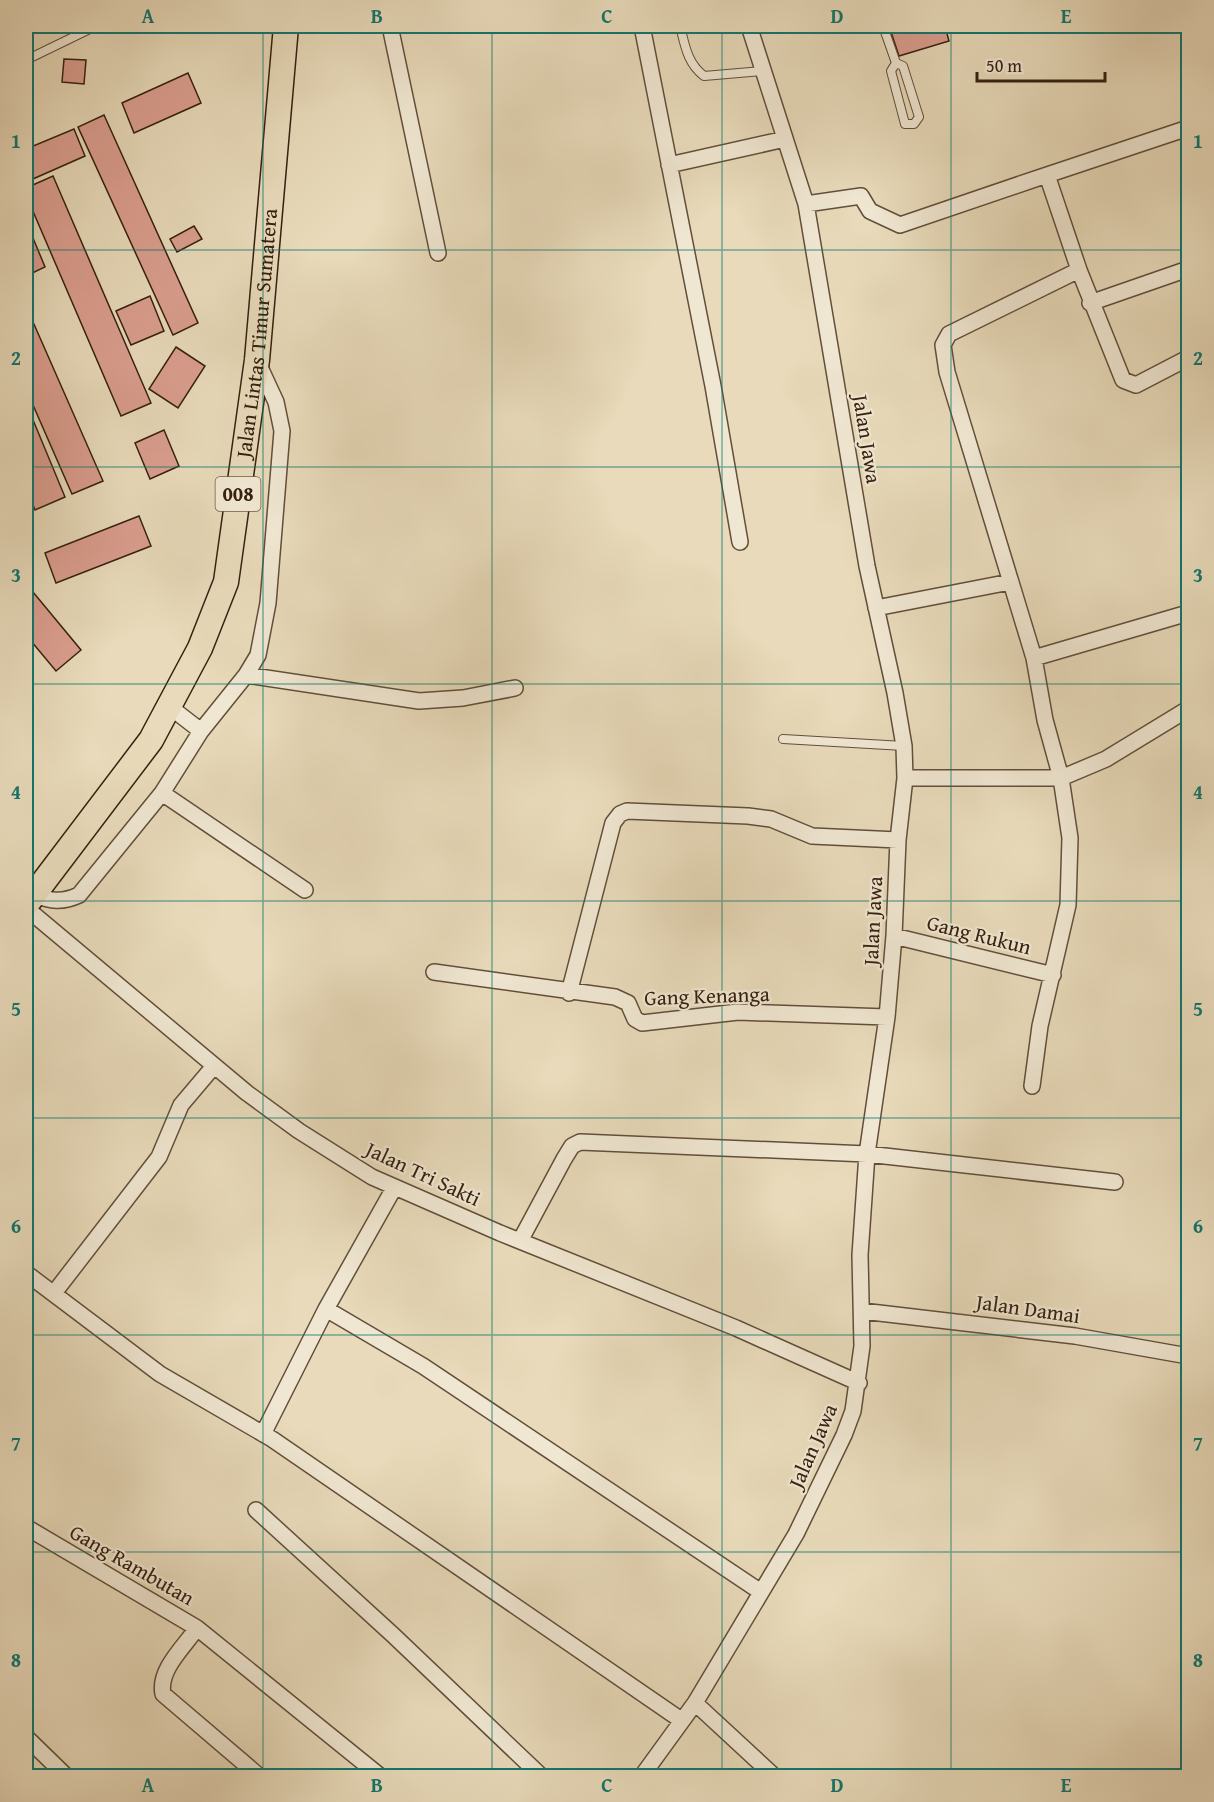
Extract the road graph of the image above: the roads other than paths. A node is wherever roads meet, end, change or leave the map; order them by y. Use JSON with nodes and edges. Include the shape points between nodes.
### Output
{"nodes":[{"id":1,"x":96,"y":26,"type":"edge"},
{"id":2,"x":286,"y":26,"type":"edge"},
{"id":3,"x":390,"y":26,"type":"edge"},
{"id":4,"x":642,"y":26,"type":"edge"},
{"id":5,"x":680,"y":26,"type":"edge"},
{"id":6,"x":749,"y":26,"type":"edge"},
{"id":7,"x":883,"y":26,"type":"edge"},
{"id":8,"x":26,"y":60,"type":"edge"},
{"id":9,"x":896,"y":63,"type":"junction"},
{"id":10,"x":762,"y":70,"type":"junction"},
{"id":11,"x":1188,"y":128,"type":"edge"},
{"id":12,"x":785,"y":139,"type":"junction"},
{"id":13,"x":669,"y":165,"type":"junction"},
{"id":14,"x":1047,"y":175,"type":"junction"},
{"id":15,"x":806,"y":204,"type":"junction"},
{"id":16,"x":438,"y":253,"type":"dead end"},
{"id":17,"x":1188,"y":269,"type":"edge"},
{"id":18,"x":1079,"y":270,"type":"junction"},
{"id":19,"x":1090,"y":303,"type":"junction"},
{"id":20,"x":1188,"y":358,"type":"edge"},
{"id":21,"x":256,"y":360,"type":"junction"},
{"id":22,"x":740,"y":542,"type":"dead end"},
{"id":23,"x":1010,"y":582,"type":"junction"},
{"id":24,"x":876,"y":608,"type":"junction"},
{"id":25,"x":1188,"y":613,"type":"edge"},
{"id":26,"x":1034,"y":658,"type":"junction"},
{"id":27,"x":246,"y":675,"type":"junction"},
{"id":28,"x":515,"y":688,"type":"dead end"},
{"id":29,"x":170,"y":707,"type":"junction"},
{"id":30,"x":1188,"y":709,"type":"edge"},
{"id":31,"x":201,"y":731,"type":"junction"},
{"id":32,"x":783,"y":739,"type":"dead end"},
{"id":33,"x":904,"y":746,"type":"junction"},
{"id":34,"x":904,"y":778,"type":"junction"},
{"id":35,"x":1061,"y":778,"type":"junction"},
{"id":36,"x":162,"y":793,"type":"junction"},
{"id":37,"x":898,"y":840,"type":"junction"},
{"id":38,"x":305,"y":890,"type":"dead end"},
{"id":39,"x":28,"y":902,"type":"edge"},
{"id":40,"x":894,"y":936,"type":"junction"},
{"id":41,"x":434,"y":972,"type":"dead end"},
{"id":42,"x":1053,"y":975,"type":"junction"},
{"id":43,"x":569,"y":993,"type":"junction"},
{"id":44,"x":887,"y":1017,"type":"junction"},
{"id":45,"x":214,"y":1066,"type":"junction"},
{"id":46,"x":1032,"y":1086,"type":"dead end"},
{"id":47,"x":867,"y":1155,"type":"junction"},
{"id":48,"x":1115,"y":1182,"type":"dead end"},
{"id":49,"x":394,"y":1188,"type":"junction"},
{"id":50,"x":520,"y":1241,"type":"junction"},
{"id":51,"x":26,"y":1273,"type":"edge"},
{"id":52,"x":54,"y":1293,"type":"junction"},
{"id":53,"x":326,"y":1309,"type":"junction"},
{"id":54,"x":862,"y":1311,"type":"junction"},
{"id":55,"x":1188,"y":1356,"type":"edge"},
{"id":56,"x":859,"y":1383,"type":"junction"},
{"id":57,"x":263,"y":1434,"type":"junction"},
{"id":58,"x":256,"y":1510,"type":"dead end"},
{"id":59,"x":26,"y":1527,"type":"edge"},
{"id":60,"x":761,"y":1592,"type":"junction"},
{"id":61,"x":197,"y":1628,"type":"junction"},
{"id":62,"x":695,"y":1703,"type":"junction"},
{"id":63,"x":681,"y":1720,"type":"junction"},
{"id":64,"x":26,"y":1737,"type":"edge"},
{"id":65,"x":64,"y":1776,"type":"edge"},
{"id":66,"x":259,"y":1776,"type":"edge"},
{"id":67,"x":380,"y":1776,"type":"edge"},
{"id":68,"x":541,"y":1776,"type":"edge"},
{"id":69,"x":642,"y":1776,"type":"edge"},
{"id":70,"x":774,"y":1776,"type":"edge"}],
"edges":[{"from":1,"to":8,"type":"lane"},
{"from":2,"to":21,"type":"highway","name":"Jalan Lintas Timur Sumatera","number":"008"},
{"from":3,"to":16,"type":"street"},
{"from":4,"to":13,"type":"street"},
{"from":5,"to":10,"type":"lane","via":[[694,69],[704,76]]},
{"from":6,"to":10,"type":"street","name":"Jalan Jawa"},
{"from":7,"to":9,"type":"lane"},
{"from":9,"to":9,"type":"lane","via":[[903,66],[918,117],[914,124],[905,124],[891,71]]},
{"from":10,"to":12,"type":"street","name":"Jalan Jawa"},
{"from":11,"to":14,"type":"street"},
{"from":12,"to":13,"type":"street"},
{"from":12,"to":15,"type":"street","name":"Jalan Jawa"},
{"from":13,"to":22,"type":"street","via":[[714,386]]},
{"from":14,"to":15,"type":"street","via":[[900,225],[870,211],[861,196]]},
{"from":14,"to":18,"type":"street"},
{"from":15,"to":24,"type":"street","name":"Jalan Jawa"},
{"from":17,"to":19,"type":"street"},
{"from":18,"to":19,"type":"street"},
{"from":18,"to":23,"type":"street","via":[[949,334],[943,345],[947,372]]},
{"from":19,"to":20,"type":"street","via":[[1119,374],[1129,384],[1136,385]]},
{"from":21,"to":27,"type":"street","via":[[276,402],[282,431],[268,603],[258,656]]},
{"from":21,"to":29,"type":"highway","name":"Jalan Lintas Timur Sumatera","number":"008","via":[[226,582],[200,648]]},
{"from":23,"to":24,"type":"street"},
{"from":23,"to":26,"type":"street"},
{"from":24,"to":33,"type":"street","name":"Jalan Jawa"},
{"from":25,"to":26,"type":"street"},
{"from":26,"to":35,"type":"street"},
{"from":27,"to":28,"type":"street","via":[[420,701]]},
{"from":27,"to":31,"type":"street"},
{"from":29,"to":31,"type":"street"},
{"from":29,"to":39,"type":"highway","name":"Jalan Lintas Timur Sumatera","number":"008","via":[[151,740]]},
{"from":30,"to":35,"type":"street","via":[[1106,759]]},
{"from":31,"to":36,"type":"street"},
{"from":32,"to":33,"type":"lane"},
{"from":33,"to":34,"type":"street","name":"Jalan Jawa"},
{"from":34,"to":35,"type":"street"},
{"from":34,"to":37,"type":"street","name":"Jalan Jawa"},
{"from":35,"to":42,"type":"street","via":[[1070,838],[1068,905]]},
{"from":36,"to":38,"type":"street"},
{"from":36,"to":39,"type":"street","via":[[79,895]]},
{"from":37,"to":40,"type":"street","name":"Jalan Jawa"},
{"from":37,"to":43,"type":"street","via":[[812,837],[771,819],[748,816],[627,811],[620,814],[613,824]]},
{"from":39,"to":45,"type":"street","name":"Jalan Tri Sakti"},
{"from":40,"to":42,"type":"street","name":"Gang Rukun"},
{"from":40,"to":44,"type":"street","name":"Jalan Jawa"},
{"from":41,"to":43,"type":"street","name":"Gang Kenanga"},
{"from":42,"to":46,"type":"street","via":[[1040,1026]]},
{"from":43,"to":44,"type":"street","name":"Gang Kenanga","via":[[622,1000],[642,1023],[738,1012]]},
{"from":44,"to":47,"type":"street","name":"Jalan Jawa"},
{"from":45,"to":49,"type":"street","name":"Jalan Tri Sakti","via":[[299,1131]]},
{"from":45,"to":52,"type":"street","via":[[180,1105],[159,1157]]},
{"from":47,"to":48,"type":"street"},
{"from":47,"to":50,"type":"street","via":[[580,1142],[572,1146],[564,1159]]},
{"from":47,"to":54,"type":"street","name":"Jalan Jawa","via":[[860,1255]]},
{"from":49,"to":50,"type":"street","name":"Jalan Tri Sakti"},
{"from":49,"to":53,"type":"street"},
{"from":50,"to":56,"type":"street","name":"Jalan Tri Sakti","via":[[736,1328]]},
{"from":51,"to":52,"type":"street"},
{"from":52,"to":57,"type":"street","via":[[160,1374]]},
{"from":53,"to":57,"type":"street"},
{"from":53,"to":60,"type":"street","via":[[423,1366]]},
{"from":54,"to":55,"type":"street","name":"Jalan Damai","via":[[1064,1335]]},
{"from":54,"to":56,"type":"street","name":"Jalan Jawa"},
{"from":56,"to":60,"type":"street","name":"Jalan Jawa","via":[[844,1435],[796,1534]]},
{"from":57,"to":63,"type":"street"},
{"from":58,"to":68,"type":"street"},
{"from":59,"to":61,"type":"street","name":"Gang Rambutan"},
{"from":60,"to":62,"type":"street","name":"Jalan Jawa"},
{"from":61,"to":66,"type":"street","name":"Gang Rambutan","via":[[165,1673],[161,1683],[163,1694]]},
{"from":61,"to":67,"type":"street"},
{"from":62,"to":63,"type":"street","name":"Jalan Jawa"},
{"from":62,"to":70,"type":"street"},
{"from":63,"to":69,"type":"street","name":"Jalan Jawa"},
{"from":64,"to":65,"type":"street"}]}
